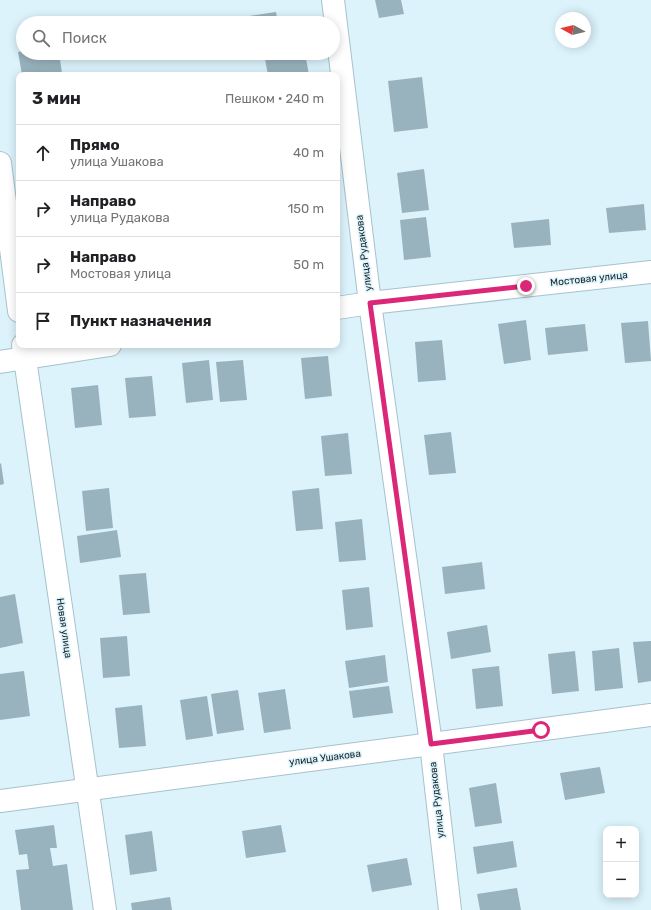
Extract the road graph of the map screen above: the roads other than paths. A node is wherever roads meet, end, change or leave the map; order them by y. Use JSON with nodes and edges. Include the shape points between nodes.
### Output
{"nodes":[{"id":1,"x":333,"y":0,"type":"edge"},
{"id":2,"x":335,"y":16,"type":"edge"},
{"id":3,"x":340,"y":57,"type":"edge"},
{"id":4,"x":0,"y":163,"type":"edge"},
{"id":5,"x":651,"y":272,"type":"edge"},
{"id":6,"x":16,"y":288,"type":"edge"},
{"id":7,"x":370,"y":303,"type":"junction"},
{"id":8,"x":340,"y":308,"type":"edge"},
{"id":9,"x":73,"y":348,"type":"edge"},
{"id":10,"x":24,"y":352,"type":"edge"},
{"id":11,"x":0,"y":362,"type":"edge"},
{"id":12,"x":651,"y":715,"type":"edge"},
{"id":13,"x":431,"y":744,"type":"junction"},
{"id":14,"x":87,"y":789,"type":"junction"},
{"id":15,"x":0,"y":801,"type":"edge"},
{"id":16,"x":105,"y":910,"type":"edge"},
{"id":17,"x":450,"y":910,"type":"edge"}],
"edges":[{"from":1,"to":2,"type":"street","name":"улица Рудакова"},
{"from":3,"to":7,"type":"street","name":"улица Рудакова"},
{"from":4,"to":6,"type":"street"},
{"from":5,"to":7,"type":"street","name":"Мостовая улица"},
{"from":7,"to":8,"type":"street","name":"Мостовая улица"},
{"from":7,"to":13,"type":"street","name":"улица Рудакова"},
{"from":9,"to":10,"type":"street"},
{"from":10,"to":11,"type":"street"},
{"from":10,"to":14,"type":"street","name":"Новая улица"},
{"from":12,"to":13,"type":"street","name":"улица Ушакова"},
{"from":13,"to":14,"type":"street","name":"улица Ушакова"},
{"from":13,"to":17,"type":"street","name":"улица Рудакова"},
{"from":14,"to":15,"type":"street","name":"улица Ушакова"},
{"from":14,"to":16,"type":"street","name":"Новая улица"}]}
